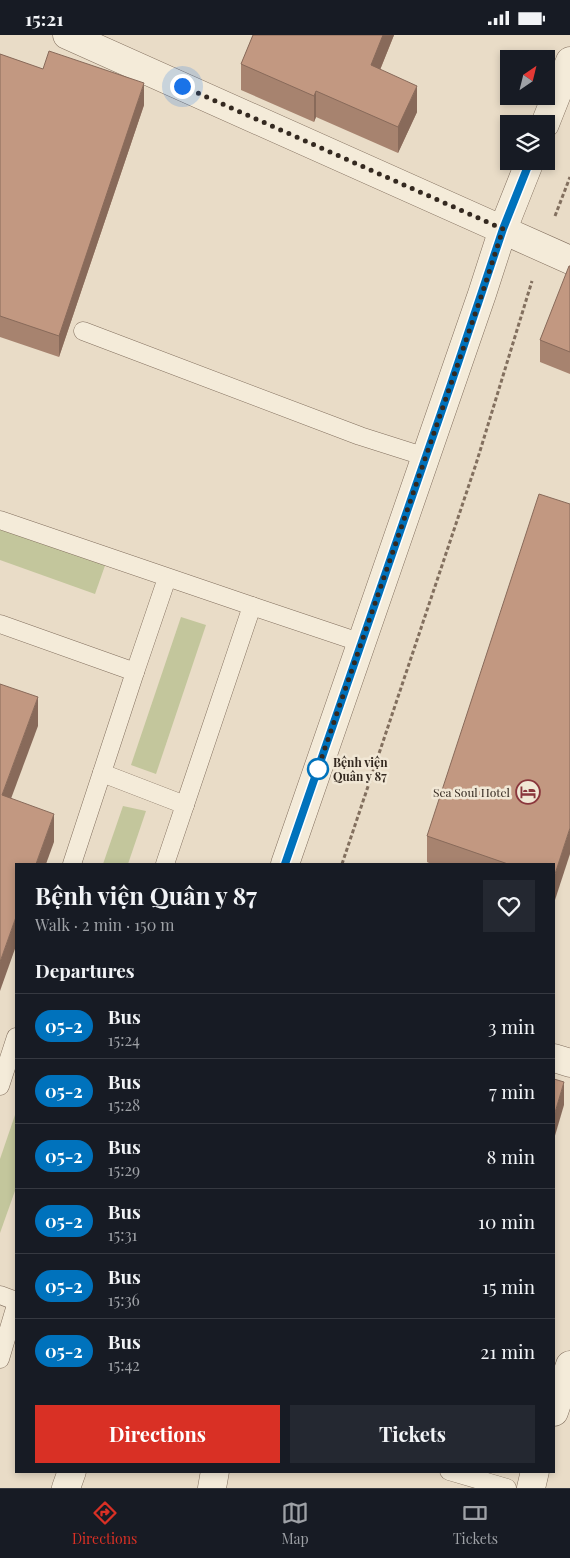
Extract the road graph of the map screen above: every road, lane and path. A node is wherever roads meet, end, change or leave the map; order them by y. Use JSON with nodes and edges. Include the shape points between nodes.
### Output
{"nodes":[{"id":1,"x":73,"y":36,"type":"edge"},
{"id":2,"x":570,"y":61,"type":"edge"},
{"id":3,"x":549,"y":115,"type":"edge"},
{"id":4,"x":526,"y":170,"type":"edge"},
{"id":5,"x":570,"y":177,"type":"edge"},
{"id":6,"x":503,"y":229,"type":"junction"},
{"id":7,"x":542,"y":247,"type":"junction"},
{"id":8,"x":570,"y":260,"type":"edge"},
{"id":9,"x":83,"y":331,"type":"dead end"},
{"id":10,"x":426,"y":457,"type":"junction"},
{"id":11,"x":0,"y":520,"type":"edge"},
{"id":12,"x":167,"y":578,"type":"junction"},
{"id":13,"x":252,"y":606,"type":"junction"},
{"id":14,"x":0,"y":624,"type":"edge"},
{"id":15,"x":362,"y":643,"type":"junction"},
{"id":16,"x":136,"y":672,"type":"junction"},
{"id":17,"x":102,"y":773,"type":"junction"},
{"id":18,"x":185,"y":805,"type":"junction"},
{"id":19,"x":72,"y":863,"type":"edge"},
{"id":20,"x":165,"y":863,"type":"edge"},
{"id":21,"x":285,"y":863,"type":"edge"},
{"id":22,"x":342,"y":863,"type":"edge"},
{"id":23,"x":15,"y":1046,"type":"edge"},
{"id":24,"x":555,"y":1058,"type":"edge"},
{"id":25,"x":570,"y":1063,"type":"edge"},
{"id":26,"x":13,"y":1065,"type":"edge"},
{"id":27,"x":0,"y":1086,"type":"edge"},
{"id":28,"x":0,"y":1295,"type":"edge"},
{"id":29,"x":15,"y":1301,"type":"edge"},
{"id":30,"x":15,"y":1308,"type":"edge"},
{"id":31,"x":0,"y":1359,"type":"edge"},
{"id":32,"x":568,"y":1376,"type":"edge"},
{"id":33,"x":555,"y":1409,"type":"edge"},
{"id":34,"x":71,"y":1473,"type":"edge"},
{"id":35,"x":215,"y":1473,"type":"edge"},
{"id":36,"x":456,"y":1473,"type":"edge"},
{"id":37,"x":535,"y":1473,"type":"edge"},
{"id":38,"x":66,"y":1488,"type":"edge"},
{"id":39,"x":212,"y":1488,"type":"edge"},
{"id":40,"x":507,"y":1488,"type":"edge"},
{"id":41,"x":531,"y":1488,"type":"edge"}],
"edges":[{"from":1,"to":6,"type":"street"},
{"from":2,"to":3,"type":"street"},
{"from":4,"to":6,"type":"street"},
{"from":5,"to":7,"type":"path"},
{"from":6,"to":7,"type":"street"},
{"from":6,"to":10,"type":"street"},
{"from":7,"to":8,"type":"street"},
{"from":7,"to":22,"type":"path","via":[[476,464]]},
{"from":9,"to":10,"type":"lane"},
{"from":10,"to":15,"type":"street"},
{"from":11,"to":12,"type":"lane"},
{"from":12,"to":13,"type":"lane"},
{"from":12,"to":16,"type":"lane"},
{"from":13,"to":15,"type":"lane"},
{"from":13,"to":18,"type":"lane"},
{"from":14,"to":16,"type":"lane"},
{"from":15,"to":21,"type":"street"},
{"from":16,"to":17,"type":"lane"},
{"from":17,"to":18,"type":"lane"},
{"from":17,"to":19,"type":"lane"},
{"from":18,"to":20,"type":"lane"},
{"from":23,"to":26,"type":"lane"},
{"from":24,"to":25,"type":"street"},
{"from":26,"to":27,"type":"lane"},
{"from":28,"to":29,"type":"lane"},
{"from":30,"to":31,"type":"lane"},
{"from":32,"to":33,"type":"street"},
{"from":34,"to":38,"type":"street"},
{"from":35,"to":39,"type":"street"},
{"from":36,"to":40,"type":"lane"},
{"from":37,"to":41,"type":"street"}]}
